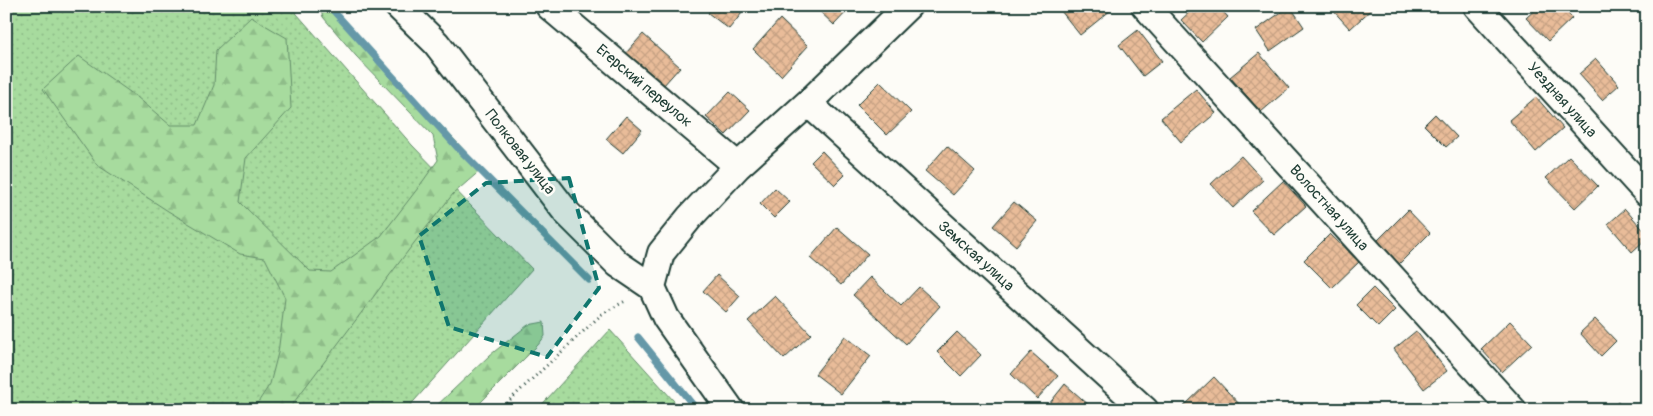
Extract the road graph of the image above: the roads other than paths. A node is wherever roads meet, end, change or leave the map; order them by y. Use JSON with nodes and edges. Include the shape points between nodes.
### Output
{"nodes":[{"id":1,"x":398,"y":6,"type":"edge"},
{"id":2,"x":549,"y":6,"type":"edge"},
{"id":3,"x":1145,"y":6,"type":"edge"},
{"id":4,"x":1476,"y":6,"type":"edge"},
{"id":5,"x":901,"y":9,"type":"edge"},
{"id":6,"x":808,"y":103,"type":"junction"},
{"id":7,"x":738,"y":166,"type":"junction"},
{"id":8,"x":1647,"y":193,"type":"edge"},
{"id":9,"x":652,"y":287,"type":"junction"},
{"id":10,"x":731,"y":410,"type":"edge"},
{"id":11,"x":1144,"y":410,"type":"edge"},
{"id":12,"x":1513,"y":410,"type":"edge"}],
"edges":[{"from":1,"to":9,"type":"street","name":"Полковая улица","via":[[436,43],[566,212],[618,264]]},
{"from":2,"to":7,"type":"street","name":"Егерский переулок"},
{"from":3,"to":12,"type":"street","name":"Волостная улица"},
{"from":4,"to":8,"type":"street","name":"Уездная улица"},
{"from":5,"to":6,"type":"street"},
{"from":6,"to":7,"type":"street"},
{"from":6,"to":11,"type":"street","name":"Земская улица"},
{"from":7,"to":9,"type":"street","via":[[690,217],[661,254]]},
{"from":9,"to":10,"type":"street","via":[[666,318]]}]}
